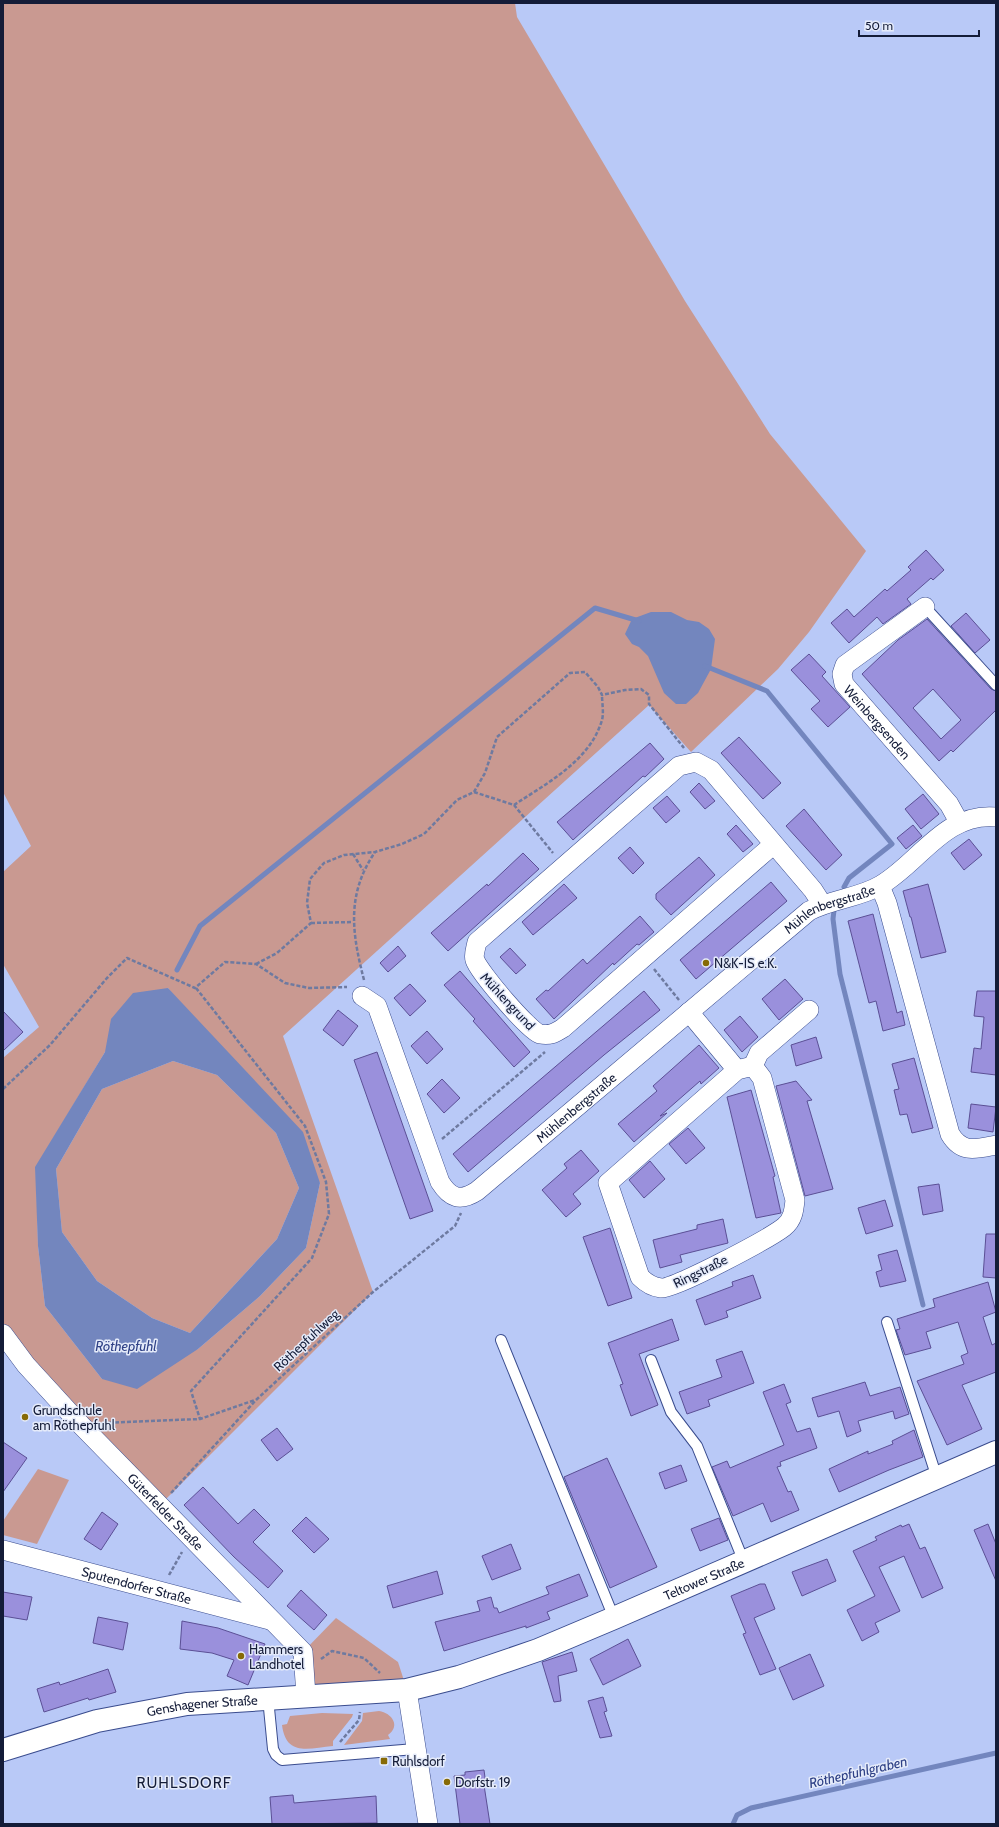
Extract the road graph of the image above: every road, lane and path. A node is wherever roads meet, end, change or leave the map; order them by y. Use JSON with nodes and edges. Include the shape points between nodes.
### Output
{"nodes":[{"id":1,"x":925,"y":607,"type":"joint"},
{"id":2,"x":996,"y":685,"type":"edge"},
{"id":3,"x":602,"y":695,"type":"junction"},
{"id":4,"x":696,"y":762,"type":"junction"},
{"id":5,"x":474,"y":792,"type":"junction"},
{"id":6,"x":514,"y":805,"type":"junction"},
{"id":7,"x":996,"y":817,"type":"edge"},
{"id":8,"x":958,"y":822,"type":"junction"},
{"id":9,"x":774,"y":844,"type":"junction"},
{"id":10,"x":375,"y":852,"type":"junction"},
{"id":11,"x":353,"y":854,"type":"junction"},
{"id":12,"x":564,"y":866,"type":"junction"},
{"id":13,"x":363,"y":871,"type":"junction"},
{"id":14,"x":880,"y":886,"type":"junction"},
{"id":15,"x":822,"y":904,"type":"junction"},
{"id":16,"x":353,"y":922,"type":"junction"},
{"id":17,"x":311,"y":923,"type":"junction"},
{"id":18,"x":644,"y":957,"type":"junction"},
{"id":19,"x":256,"y":964,"type":"junction"},
{"id":20,"x":196,"y":988,"type":"junction"},
{"id":21,"x":362,"y":996,"type":"junction"},
{"id":22,"x":809,"y":1010,"type":"dead end"},
{"id":23,"x":689,"y":1012,"type":"junction"},
{"id":24,"x":550,"y":1035,"type":"junction"},
{"id":25,"x":745,"y":1068,"type":"junction"},
{"id":26,"x":3,"y":1089,"type":"edge"},
{"id":27,"x":996,"y":1145,"type":"edge"},
{"id":28,"x":428,"y":1151,"type":"junction"},
{"id":29,"x":469,"y":1196,"type":"junction"},
{"id":30,"x":887,"y":1322,"type":"dead end"},
{"id":31,"x":3,"y":1334,"type":"edge"},
{"id":32,"x":501,"y":1340,"type":"dead end"},
{"id":33,"x":651,"y":1360,"type":"dead end"},
{"id":34,"x":256,"y":1400,"type":"junction"},
{"id":35,"x":200,"y":1418,"type":"junction"},
{"id":36,"x":80,"y":1424,"type":"junction"},
{"id":37,"x":996,"y":1452,"type":"edge"},
{"id":38,"x":937,"y":1478,"type":"junction"},
{"id":39,"x":159,"y":1506,"type":"junction"},
{"id":40,"x":190,"y":1537,"type":"junction"},
{"id":41,"x":3,"y":1550,"type":"edge"},
{"id":42,"x":744,"y":1562,"type":"junction"},
{"id":43,"x":160,"y":1591,"type":"junction"},
{"id":44,"x":614,"y":1618,"type":"junction"},
{"id":45,"x":270,"y":1620,"type":"junction"},
{"id":46,"x":318,"y":1661,"type":"dead end"},
{"id":47,"x":384,"y":1678,"type":"dead end"},
{"id":48,"x":407,"y":1690,"type":"junction"},
{"id":49,"x":306,"y":1696,"type":"junction"},
{"id":50,"x":268,"y":1698,"type":"junction"},
{"id":51,"x":367,"y":1710,"type":"dead end"},
{"id":52,"x":415,"y":1749,"type":"junction"},
{"id":53,"x":3,"y":1750,"type":"edge"},
{"id":54,"x":339,"y":1756,"type":"junction"},
{"id":55,"x":428,"y":1824,"type":"edge"}],
"edges":[{"from":1,"to":2,"type":"lane","name":"Weinbergsenden"},
{"from":1,"to":8,"type":"street","name":"Weinbergsenden","via":[[845,665],[842,674],[844,684],[949,804]]},
{"from":3,"to":4,"type":"path","via":[[641,689],[649,695],[649,704]]},
{"from":3,"to":5,"type":"path","via":[[585,672],[570,673],[496,737],[484,774]]},
{"from":3,"to":6,"type":"path","via":[[603,719],[595,739],[562,773]]},
{"from":4,"to":9,"type":"street","via":[[711,770]]},
{"from":4,"to":12,"type":"street","name":"Mühlengrund","via":[[679,766]]},
{"from":5,"to":6,"type":"path"},
{"from":5,"to":10,"type":"path","via":[[457,800],[424,834]]},
{"from":6,"to":12,"type":"path"},
{"from":7,"to":8,"type":"street","name":"Mühlenbergstraße"},
{"from":8,"to":14,"type":"street","name":"Mühlenbergstraße"},
{"from":9,"to":15,"type":"street"},
{"from":9,"to":18,"type":"street","name":"Mühlengrund"},
{"from":10,"to":11,"type":"path"},
{"from":10,"to":13,"type":"path"},
{"from":11,"to":13,"type":"path"},
{"from":11,"to":17,"type":"path","via":[[324,863],[310,879],[307,903]]},
{"from":12,"to":24,"type":"street","name":"Mühlengrund","via":[[477,942],[474,958],[479,970],[526,1023],[538,1033]]},
{"from":13,"to":16,"type":"path","via":[[356,890]]},
{"from":14,"to":15,"type":"street","name":"Mühlenbergstraße"},
{"from":14,"to":27,"type":"street","name":"Mühlenbergstraße","via":[[888,904],[950,1134],[955,1142],[964,1148]]},
{"from":15,"to":23,"type":"street","name":"Mühlenbergstraße","via":[[809,911]]},
{"from":16,"to":17,"type":"path"},
{"from":16,"to":21,"type":"path","via":[[356,950],[364,981]]},
{"from":17,"to":19,"type":"path","via":[[277,953]]},
{"from":18,"to":23,"type":"path"},
{"from":18,"to":24,"type":"street","name":"Mühlengrund","via":[[563,1028]]},
{"from":19,"to":20,"type":"path","via":[[225,962]]},
{"from":19,"to":21,"type":"path","via":[[286,983],[308,988],[346,987]]},
{"from":20,"to":26,"type":"path","via":[[127,958],[106,978],[50,1045]]},
{"from":20,"to":35,"type":"path","via":[[305,1126],[326,1182],[329,1214],[312,1258],[191,1391]]},
{"from":21,"to":28,"type":"street","via":[[377,1006]]},
{"from":22,"to":25,"type":"street","name":"Ringstraße"},
{"from":23,"to":25,"type":"street","name":"Ringstraße"},
{"from":23,"to":29,"type":"street","name":"Mühlenbergstraße"},
{"from":24,"to":28,"type":"path","via":[[548,1050]]},
{"from":25,"to":25,"type":"street","name":"Ringstraße","via":[[762,1078],[795,1200],[793,1216],[785,1226],[673,1286],[662,1288],[649,1285],[640,1277],[608,1183]]},
{"from":28,"to":29,"type":"street","via":[[446,1192],[457,1198]]},
{"from":29,"to":34,"type":"path","name":"Röthepfuhlweg","via":[[455,1226],[373,1292]]},
{"from":30,"to":38,"type":"lane"},
{"from":31,"to":36,"type":"street","name":"Güterfelder Straße","via":[[26,1365]]},
{"from":32,"to":44,"type":"lane"},
{"from":33,"to":42,"type":"lane","via":[[671,1412],[697,1446]]},
{"from":34,"to":35,"type":"path"},
{"from":34,"to":39,"type":"path","name":"Röthepfuhlweg"},
{"from":35,"to":36,"type":"path"},
{"from":36,"to":39,"type":"street","name":"Güterfelder Straße"},
{"from":37,"to":38,"type":"main road","name":"Teltower Straße"},
{"from":38,"to":42,"type":"main road","name":"Teltower Straße"},
{"from":39,"to":40,"type":"street","name":"Güterfelder Straße"},
{"from":40,"to":43,"type":"path"},
{"from":40,"to":45,"type":"street","name":"Güterfelder Straße"},
{"from":41,"to":43,"type":"street","name":"Sputendorfer Straße"},
{"from":42,"to":44,"type":"main road","name":"Teltower Straße"},
{"from":43,"to":45,"type":"street","name":"Sputendorfer Straße"},
{"from":44,"to":48,"type":"main road","name":"Teltower Straße","via":[[492,1666]]},
{"from":45,"to":49,"type":"street","name":"Güterfelder Straße","via":[[303,1652]]},
{"from":46,"to":47,"type":"path","via":[[332,1651],[364,1658]]},
{"from":48,"to":49,"type":"main road","name":"Genshagener Straße"},
{"from":48,"to":52,"type":"street"},
{"from":49,"to":50,"type":"main road","name":"Genshagener Straße"},
{"from":50,"to":53,"type":"main road","name":"Genshagener Straße","via":[[186,1704],[97,1721]]},
{"from":50,"to":54,"type":"lane","via":[[273,1749],[279,1758],[288,1761]]},
{"from":51,"to":54,"type":"path","via":[[360,1711],[359,1720],[337,1745]]},
{"from":52,"to":54,"type":"lane"},
{"from":52,"to":55,"type":"street"}]}
